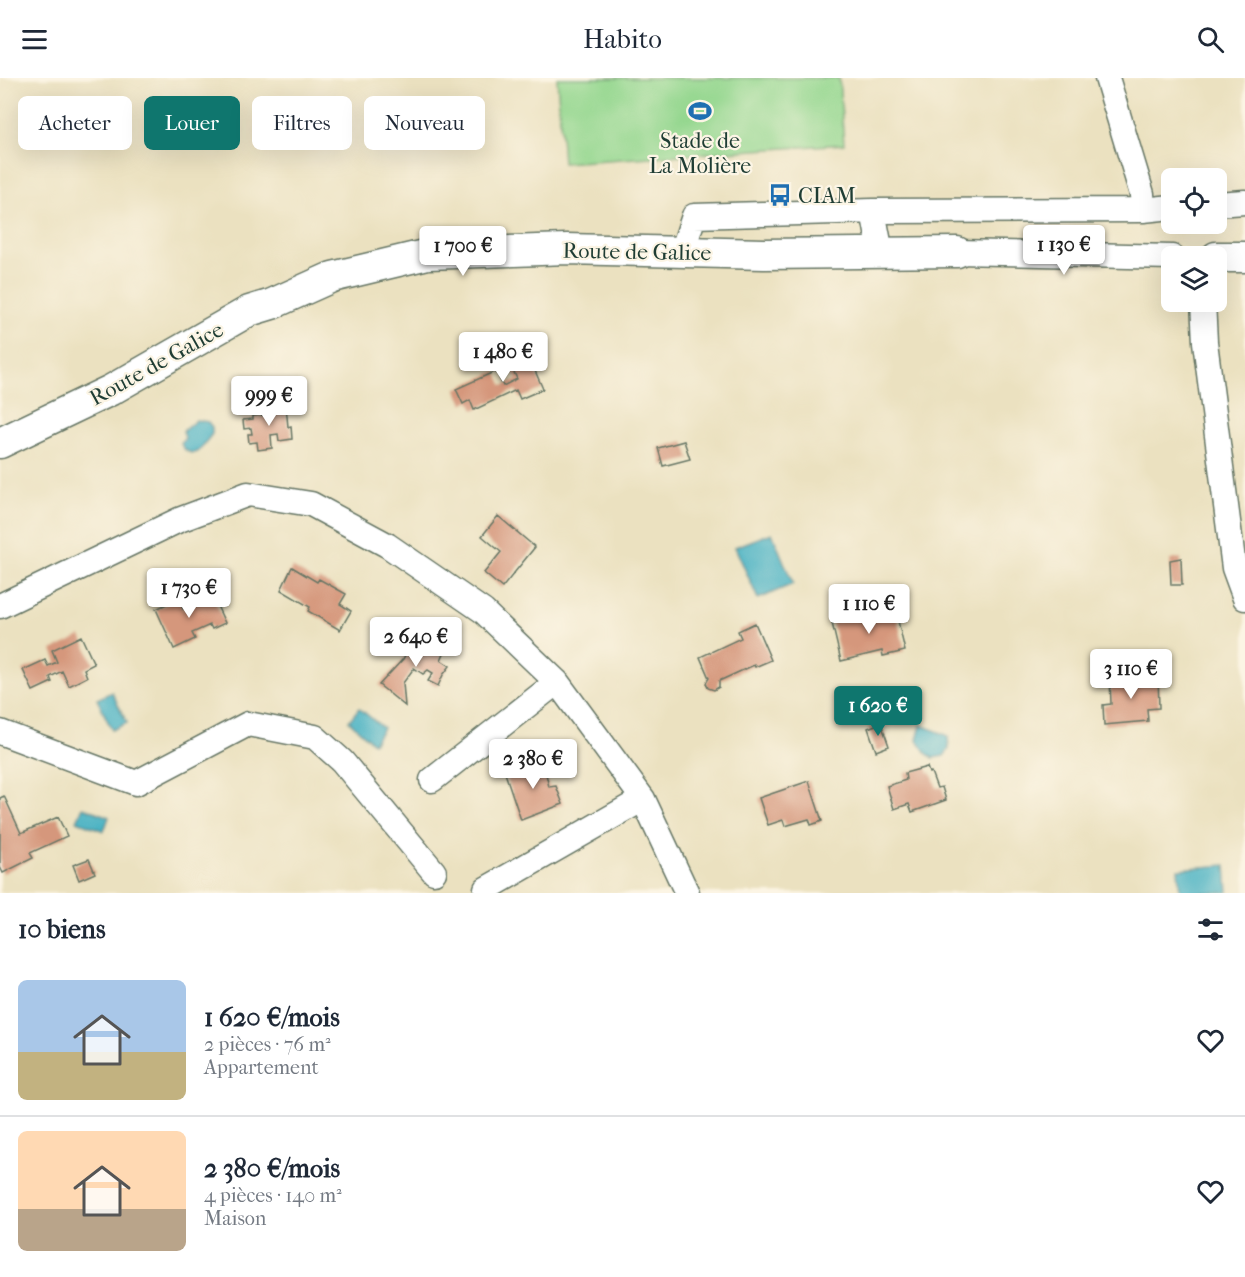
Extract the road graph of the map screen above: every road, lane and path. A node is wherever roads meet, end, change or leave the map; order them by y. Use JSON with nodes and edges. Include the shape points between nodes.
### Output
{"nodes":[{"id":1,"x":1107,"y":78,"type":"edge"},
{"id":2,"x":1245,"y":202,"type":"edge"},
{"id":3,"x":1227,"y":203,"type":"edge"},
{"id":4,"x":1161,"y":208,"type":"edge"},
{"id":5,"x":1143,"y":210,"type":"junction"},
{"id":6,"x":873,"y":212,"type":"junction"},
{"id":7,"x":682,"y":252,"type":"junction"},
{"id":8,"x":957,"y":252,"type":"joint"},
{"id":9,"x":881,"y":253,"type":"junction"},
{"id":10,"x":1161,"y":257,"type":"edge"},
{"id":11,"x":1227,"y":257,"type":"edge"},
{"id":12,"x":1245,"y":258,"type":"edge"},
{"id":13,"x":1204,"y":312,"type":"edge"},
{"id":14,"x":0,"y":443,"type":"edge"},
{"id":15,"x":1245,"y":598,"type":"edge"},
{"id":16,"x":0,"y":606,"type":"edge"},
{"id":17,"x":557,"y":682,"type":"junction"},
{"id":18,"x":0,"y":732,"type":"edge"},
{"id":19,"x":432,"y":780,"type":"dead end"},
{"id":20,"x":643,"y":799,"type":"junction"},
{"id":21,"x":434,"y":872,"type":"dead end"},
{"id":22,"x":486,"y":889,"type":"dead end"},
{"id":23,"x":687,"y":893,"type":"edge"}],
"edges":[{"from":1,"to":5,"type":"street","via":[[1142,194]]},
{"from":2,"to":3,"type":"street"},
{"from":4,"to":5,"type":"street"},
{"from":5,"to":6,"type":"street"},
{"from":6,"to":7,"type":"street","via":[[694,216]]},
{"from":6,"to":9,"type":"street"},
{"from":7,"to":9,"type":"main road","name":"Route de Galice"},
{"from":7,"to":14,"type":"main road","name":"Route de Galice","via":[[567,249],[428,254],[332,277],[249,311],[111,390]]},
{"from":8,"to":9,"type":"main road","name":"Route de Galice"},
{"from":8,"to":10,"type":"street","name":"Route de Galice"},
{"from":11,"to":12,"type":"main road"},
{"from":13,"to":15,"type":"street","via":[[1234,568]]},
{"from":16,"to":17,"type":"street","via":[[179,520],[248,494],[311,504],[387,545],[483,611]]},
{"from":17,"to":19,"type":"street"},
{"from":17,"to":20,"type":"street"},
{"from":18,"to":21,"type":"street","via":[[136,783],[248,724],[315,737],[342,761]]},
{"from":20,"to":22,"type":"street"},
{"from":20,"to":23,"type":"street"}]}
